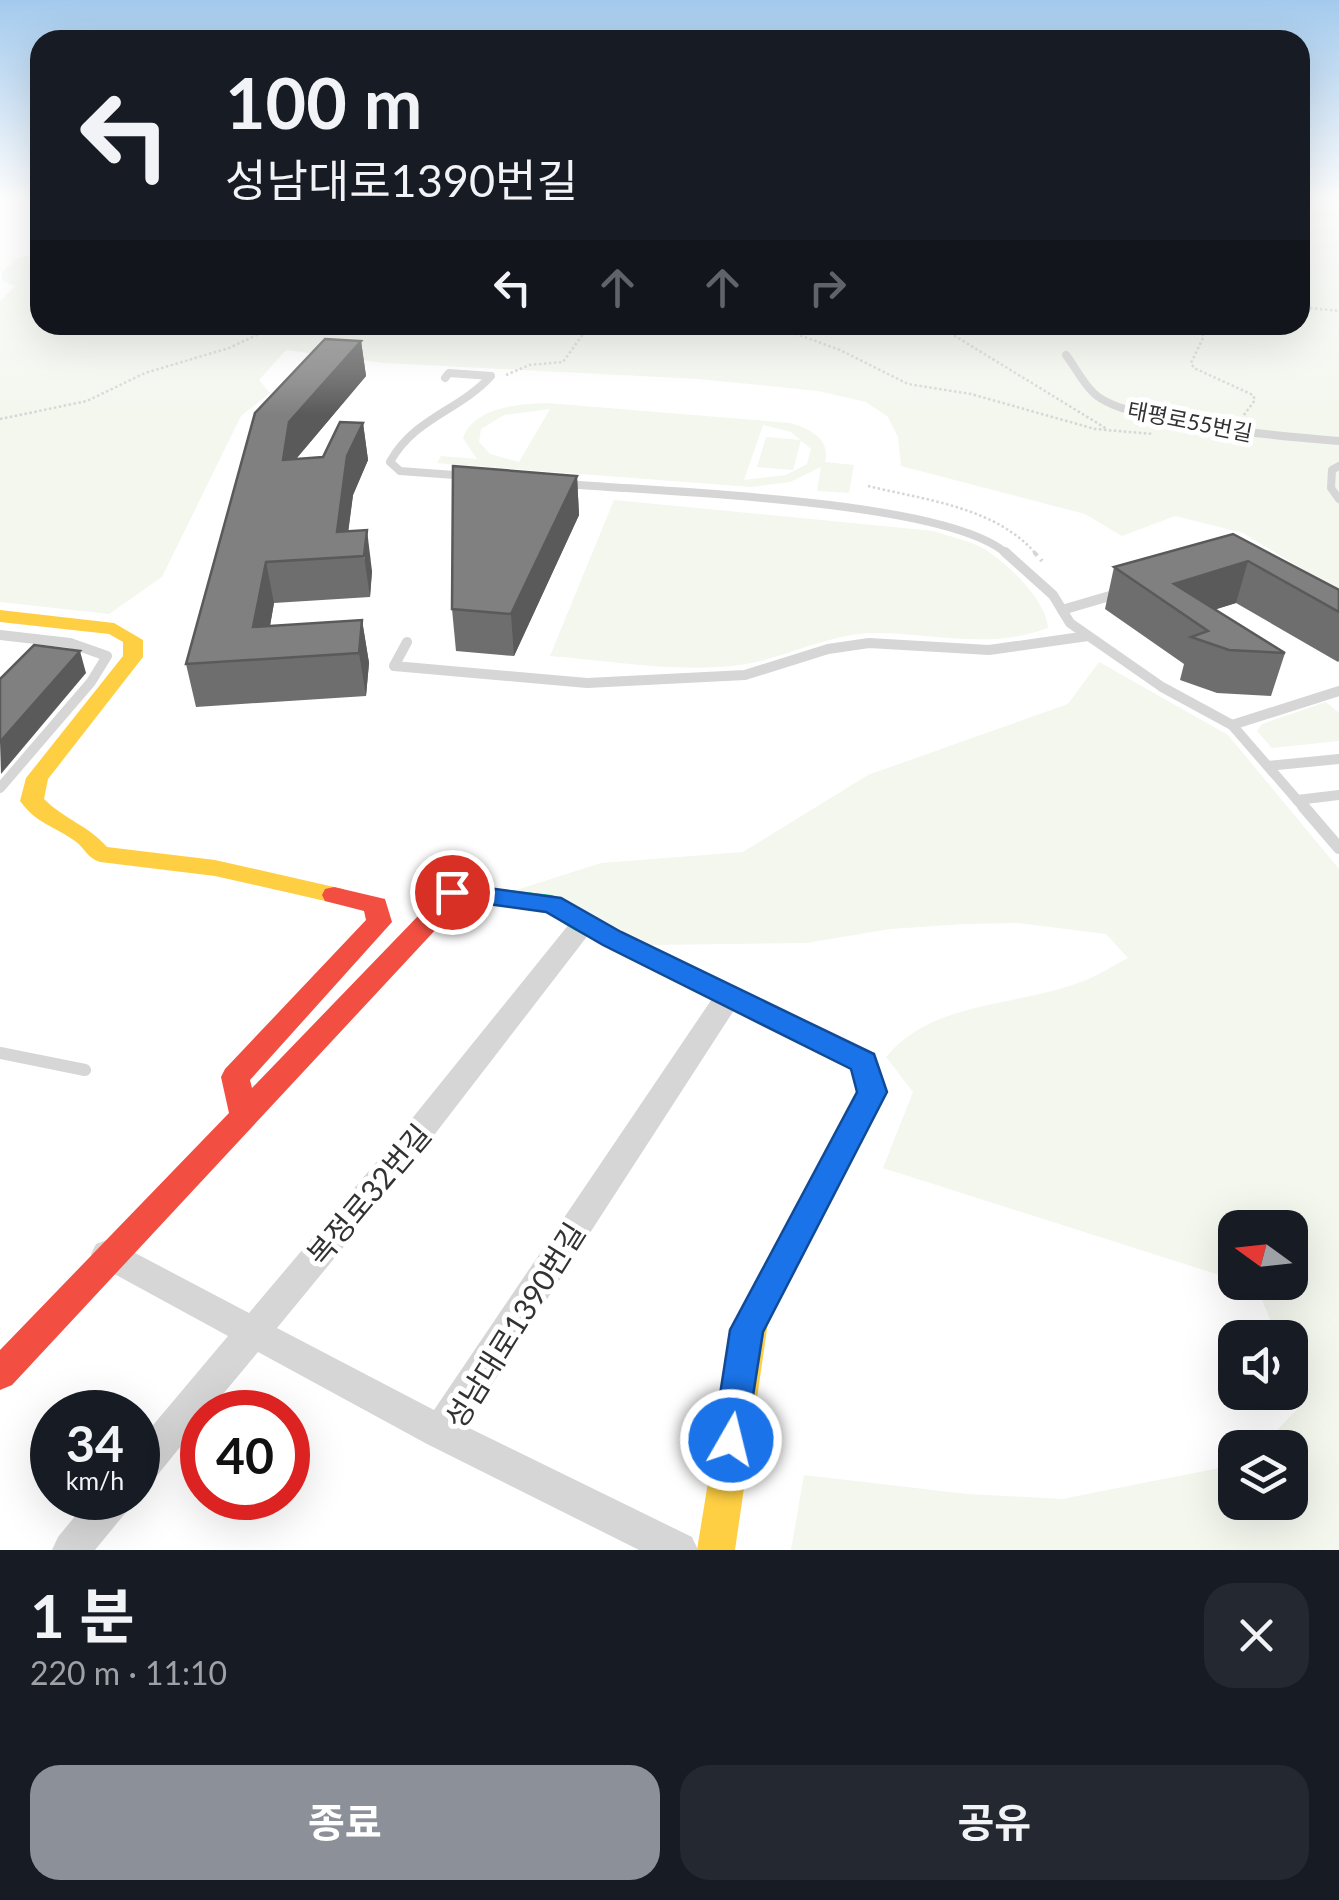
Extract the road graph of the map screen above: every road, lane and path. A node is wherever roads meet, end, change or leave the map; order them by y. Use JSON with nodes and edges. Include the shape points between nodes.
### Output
{"nodes":[{"id":1,"x":1310,"y":308,"type":"edge"},
{"id":2,"x":1339,"y":311,"type":"edge"},
{"id":3,"x":257,"y":335,"type":"edge"},
{"id":4,"x":582,"y":335,"type":"edge"},
{"id":5,"x":795,"y":335,"type":"edge"},
{"id":6,"x":953,"y":335,"type":"edge"},
{"id":7,"x":1203,"y":335,"type":"edge"},
{"id":8,"x":1066,"y":356,"type":"dead end"},
{"id":9,"x":491,"y":376,"type":"junction"},
{"id":10,"x":445,"y":378,"type":"dead end"},
{"id":11,"x":0,"y":419,"type":"edge"},
{"id":12,"x":1223,"y":426,"type":"junction"},
{"id":13,"x":1339,"y":441,"type":"edge"},
{"id":14,"x":1339,"y":466,"type":"edge"},
{"id":15,"x":478,"y":477,"type":"edge"},
{"id":16,"x":556,"y":483,"type":"edge"},
{"id":17,"x":1339,"y":498,"type":"edge"},
{"id":18,"x":1136,"y":588,"type":"edge"},
{"id":19,"x":1062,"y":610,"type":"junction"},
{"id":20,"x":0,"y":616,"type":"edge"},
{"id":21,"x":0,"y":636,"type":"edge"},
{"id":22,"x":1088,"y":636,"type":"junction"},
{"id":23,"x":407,"y":642,"type":"dead end"},
{"id":24,"x":1339,"y":691,"type":"edge"},
{"id":25,"x":1232,"y":725,"type":"junction"},
{"id":26,"x":1339,"y":758,"type":"edge"},
{"id":27,"x":1268,"y":766,"type":"junction"},
{"id":28,"x":0,"y":788,"type":"edge"},
{"id":29,"x":1339,"y":796,"type":"edge"},
{"id":30,"x":1297,"y":800,"type":"junction"},
{"id":31,"x":1339,"y":848,"type":"edge"},
{"id":32,"x":583,"y":924,"type":"junction"},
{"id":33,"x":728,"y":998,"type":"junction"},
{"id":34,"x":0,"y":1054,"type":"edge"},
{"id":35,"x":85,"y":1070,"type":"dead end"},
{"id":36,"x":244,"y":1115,"type":"junction"},
{"id":37,"x":107,"y":1254,"type":"junction"},
{"id":38,"x":251,"y":1333,"type":"junction"},
{"id":39,"x":0,"y":1374,"type":"edge"},
{"id":40,"x":440,"y":1432,"type":"junction"},
{"id":41,"x":160,"y":1443,"type":"edge"},
{"id":42,"x":96,"y":1520,"type":"edge"},
{"id":43,"x":71,"y":1550,"type":"edge"},
{"id":44,"x":679,"y":1550,"type":"edge"},
{"id":45,"x":716,"y":1550,"type":"edge"}],
"edges":[{"from":1,"to":2,"type":"path"},
{"from":3,"to":11,"type":"path","via":[[145,373],[87,401]]},
{"from":4,"to":9,"type":"path","via":[[563,362]]},
{"from":5,"to":6,"type":"path","via":[[908,384],[1111,432]]},
{"from":7,"to":12,"type":"path","via":[[1194,368],[1240,385],[1255,400]]},
{"from":8,"to":12,"type":"lane","name":"태평로55번길","via":[[1107,403]]},
{"from":9,"to":10,"type":"lane"},
{"from":9,"to":15,"type":"lane","via":[[478,393],[423,419],[390,462],[400,470]]},
{"from":12,"to":13,"type":"lane","name":"태평로55번길"},
{"from":14,"to":17,"type":"lane","via":[[1332,470],[1331,488]]},
{"from":16,"to":19,"type":"lane","via":[[863,510],[957,529],[996,542]]},
{"from":18,"to":19,"type":"lane"},
{"from":19,"to":22,"type":"lane"},
{"from":20,"to":36,"type":"street","via":[[114,628],[134,640],[133,657],[37,778],[32,801],[52,820],[117,859],[215,868],[376,905],[379,922],[366,939],[235,1077]]},
{"from":21,"to":28,"type":"lane","via":[[70,643],[108,656]]},
{"from":22,"to":23,"type":"lane","via":[[989,650],[869,643],[744,674],[588,683],[394,666]]},
{"from":22,"to":25,"type":"lane"},
{"from":24,"to":25,"type":"lane"},
{"from":25,"to":27,"type":"lane"},
{"from":26,"to":27,"type":"lane"},
{"from":27,"to":30,"type":"lane"},
{"from":29,"to":30,"type":"lane"},
{"from":30,"to":31,"type":"lane"},
{"from":32,"to":33,"type":"street"},
{"from":32,"to":36,"type":"street","via":[[552,904],[452,892]]},
{"from":32,"to":38,"type":"street","name":"복정로32번길"},
{"from":33,"to":40,"type":"street","name":"성남대로1390번길"},
{"from":33,"to":45,"type":"street","via":[[864,1062],[872,1092],[747,1330]]},
{"from":34,"to":35,"type":"lane"},
{"from":36,"to":37,"type":"street"},
{"from":37,"to":38,"type":"street"},
{"from":37,"to":39,"type":"street"},
{"from":38,"to":40,"type":"street"},
{"from":38,"to":41,"type":"street","name":"복정로32번길"},
{"from":40,"to":44,"type":"street","name":"성남대로1390번길"},
{"from":42,"to":43,"type":"street"}]}
